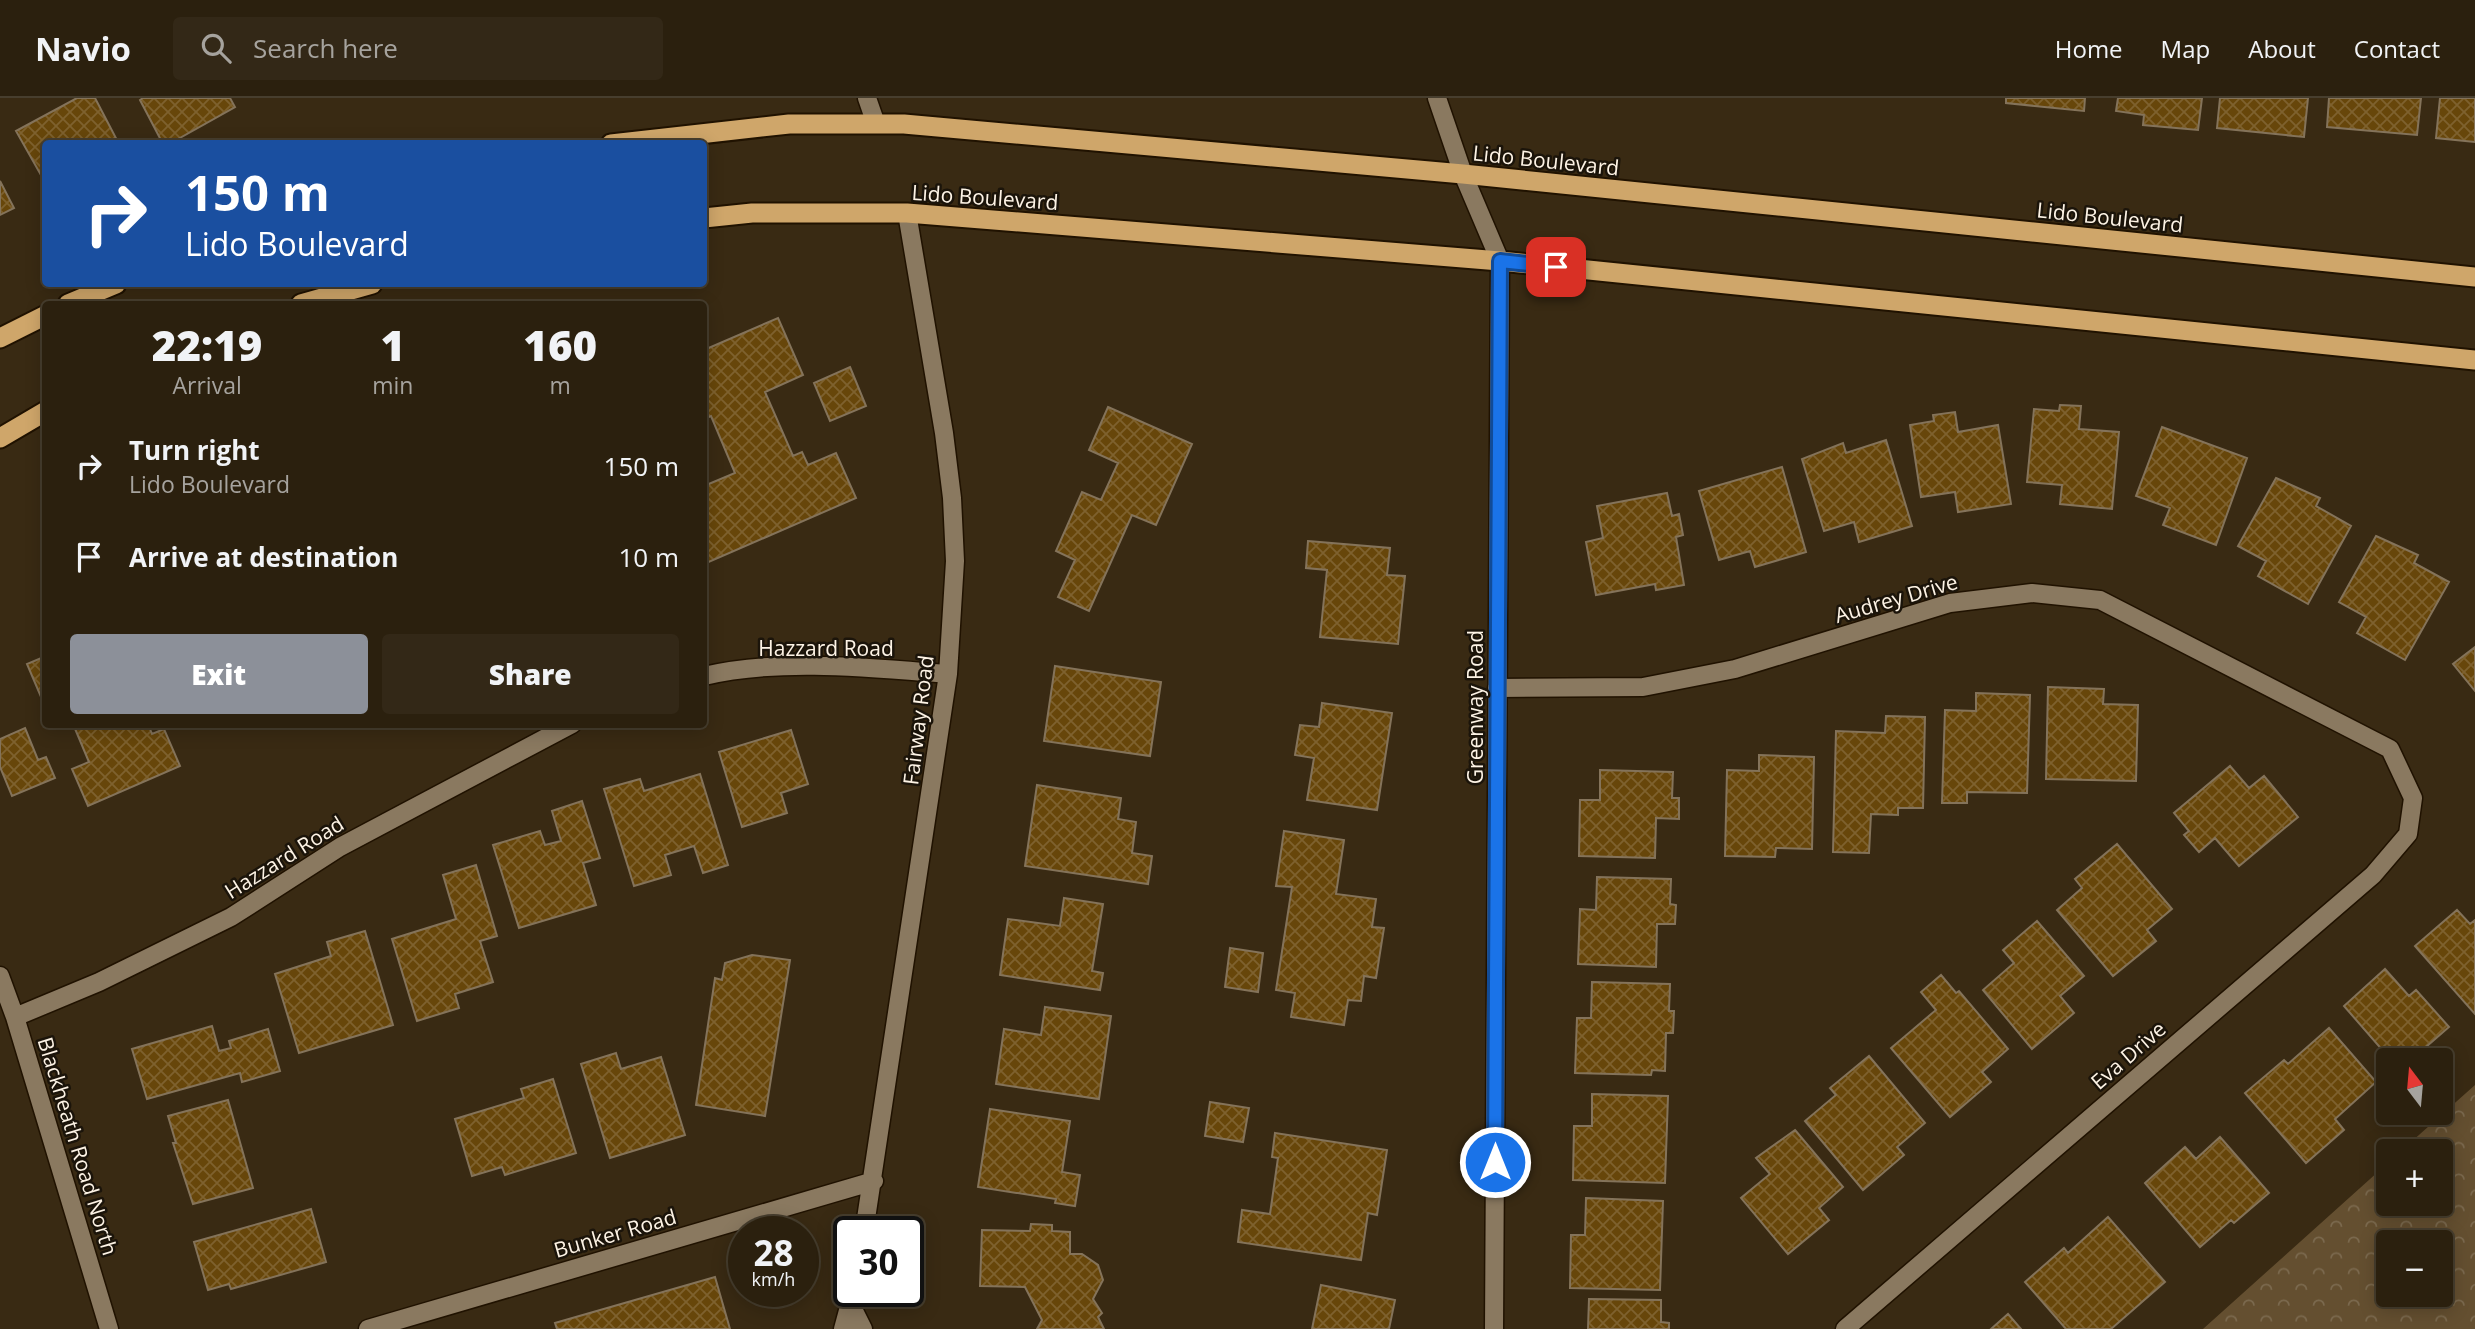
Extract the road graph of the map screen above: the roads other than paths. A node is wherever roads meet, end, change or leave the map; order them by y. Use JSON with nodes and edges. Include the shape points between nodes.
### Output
{"nodes":[{"id":1,"x":867,"y":98,"type":"edge"},
{"id":2,"x":1437,"y":98,"type":"edge"},
{"id":3,"x":876,"y":124,"type":"junction"},
{"id":4,"x":647,"y":140,"type":"edge"},
{"id":5,"x":1464,"y":174,"type":"junction"},
{"id":6,"x":907,"y":213,"type":"junction"},
{"id":7,"x":707,"y":218,"type":"edge"},
{"id":8,"x":1500,"y":261,"type":"junction"},
{"id":9,"x":2475,"y":277,"type":"edge"},
{"id":10,"x":109,"y":287,"type":"edge"},
{"id":11,"x":361,"y":287,"type":"edge"},
{"id":12,"x":75,"y":301,"type":"edge"},
{"id":13,"x":312,"y":301,"type":"edge"},
{"id":14,"x":42,"y":317,"type":"edge"},
{"id":15,"x":0,"y":338,"type":"edge"},
{"id":16,"x":2475,"y":360,"type":"edge"},
{"id":17,"x":42,"y":413,"type":"edge"},
{"id":18,"x":0,"y":438,"type":"edge"},
{"id":19,"x":948,"y":674,"type":"junction"},
{"id":20,"x":707,"y":675,"type":"edge"},
{"id":21,"x":1497,"y":688,"type":"junction"},
{"id":22,"x":564,"y":728,"type":"edge"},
{"id":23,"x":2413,"y":798,"type":"joint"},
{"id":24,"x":0,"y":976,"type":"edge"},
{"id":25,"x":15,"y":1017,"type":"junction"},
{"id":26,"x":874,"y":1181,"type":"junction"},
{"id":27,"x":867,"y":1216,"type":"edge"},
{"id":28,"x":848,"y":1307,"type":"edge"},
{"id":29,"x":855,"y":1307,"type":"edge"},
{"id":30,"x":109,"y":1329,"type":"edge"},
{"id":31,"x":368,"y":1329,"type":"edge"},
{"id":32,"x":843,"y":1329,"type":"edge"},
{"id":33,"x":863,"y":1329,"type":"edge"},
{"id":34,"x":1494,"y":1329,"type":"edge"},
{"id":35,"x":1845,"y":1329,"type":"edge"}],
"edges":[{"from":1,"to":3,"type":"street"},
{"from":2,"to":5,"type":"street","name":"Greenway Road"},
{"from":3,"to":4,"type":"highway","name":"Lido Boulevard","via":[[789,124]]},
{"from":3,"to":5,"type":"highway","name":"Lido Boulevard"},
{"from":5,"to":8,"type":"street","name":"Greenway Road"},
{"from":5,"to":9,"type":"highway","name":"Lido Boulevard"},
{"from":6,"to":7,"type":"highway","name":"Lido Boulevard"},
{"from":6,"to":8,"type":"highway","name":"Lido Boulevard"},
{"from":6,"to":19,"type":"street","name":"Fairway Road","via":[[952,498],[955,561]]},
{"from":8,"to":16,"type":"highway","name":"Lido Boulevard"},
{"from":8,"to":21,"type":"street","name":"Greenway Road"},
{"from":10,"to":12,"type":"highway"},
{"from":11,"to":13,"type":"highway"},
{"from":14,"to":15,"type":"highway"},
{"from":17,"to":18,"type":"highway"},
{"from":19,"to":20,"type":"street","name":"Hazzard Road","via":[[850,667],[727,670]]},
{"from":19,"to":26,"type":"street","name":"Fairway Road"},
{"from":21,"to":23,"type":"street","name":"Audrey Drive","via":[[1643,687],[1735,669],[1950,603],[2032,593],[2100,600],[2390,749]]},
{"from":21,"to":34,"type":"street","name":"Greenway Road"},
{"from":22,"to":25,"type":"street","name":"Hazzard Road","via":[[340,847],[231,917],[99,982]]},
{"from":23,"to":35,"type":"street","name":"Eva Drive","via":[[2407,834],[2373,875]]},
{"from":24,"to":25,"type":"street","name":"Blackheath Road North"},
{"from":25,"to":30,"type":"street","name":"Blackheath Road North"},
{"from":26,"to":27,"type":"street","name":"Fairway Road"},
{"from":26,"to":31,"type":"street","name":"Bunker Road"},
{"from":28,"to":32,"type":"street"},
{"from":29,"to":33,"type":"street"}]}
